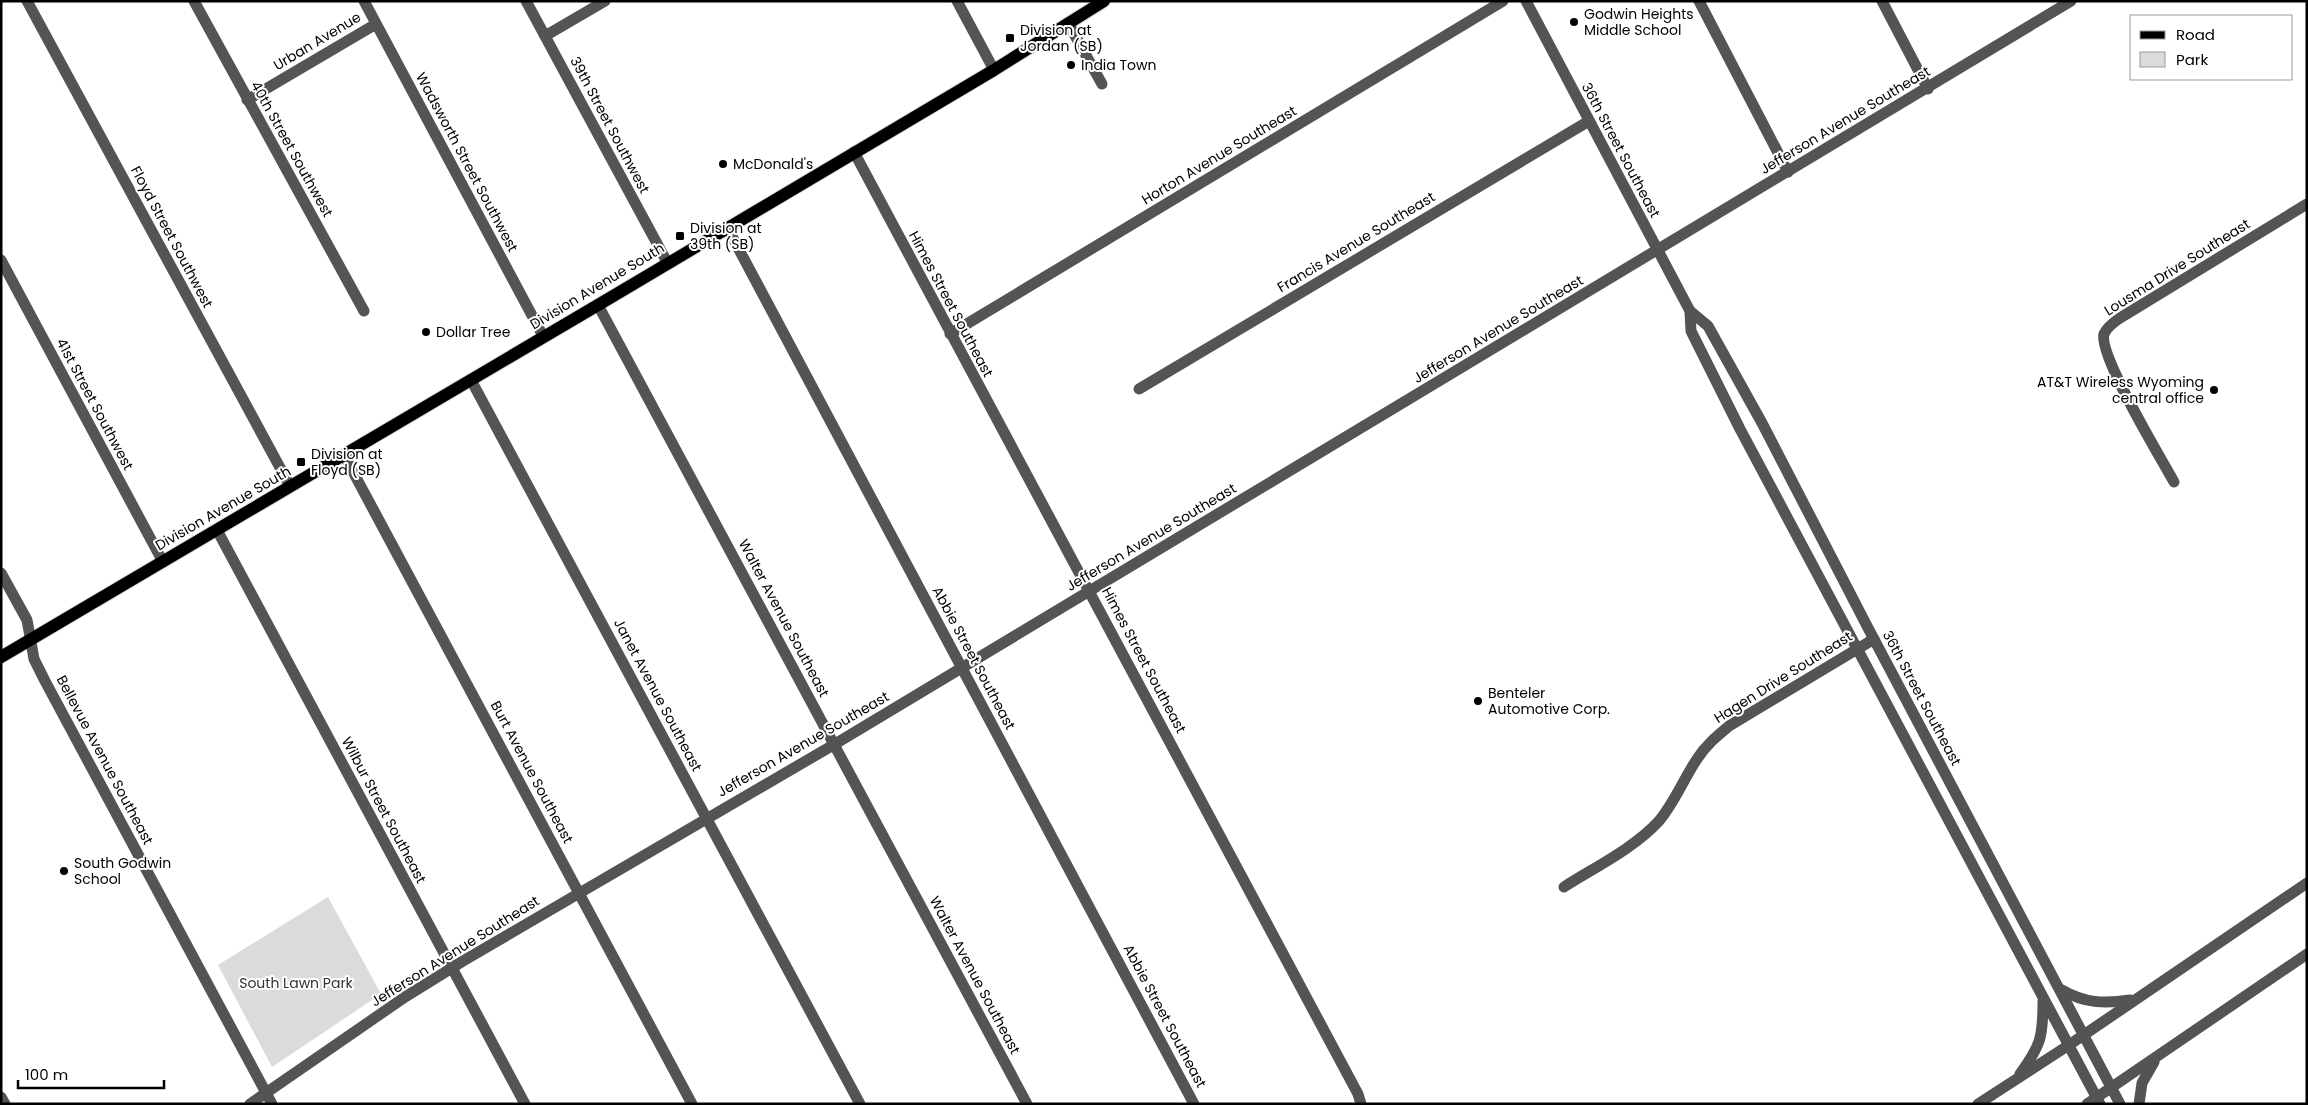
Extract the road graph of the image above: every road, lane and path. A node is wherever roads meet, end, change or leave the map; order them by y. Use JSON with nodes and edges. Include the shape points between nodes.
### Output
{"nodes":[{"id":1,"x":27,"y":1,"type":"edge"},
{"id":2,"x":194,"y":1,"type":"edge"},
{"id":3,"x":364,"y":1,"type":"edge"},
{"id":4,"x":526,"y":1,"type":"edge"},
{"id":5,"x":605,"y":1,"type":"edge"},
{"id":6,"x":957,"y":1,"type":"edge"},
{"id":7,"x":1104,"y":1,"type":"edge"},
{"id":8,"x":1503,"y":1,"type":"edge"},
{"id":9,"x":1526,"y":1,"type":"edge"},
{"id":10,"x":1699,"y":1,"type":"edge"},
{"id":11,"x":1882,"y":1,"type":"edge"},
{"id":12,"x":2068,"y":2,"type":"edge"},
{"id":13,"x":1068,"y":23,"type":"junction"},
{"id":14,"x":376,"y":24,"type":"junction"},
{"id":15,"x":544,"y":36,"type":"junction"},
{"id":16,"x":994,"y":70,"type":"junction"},
{"id":17,"x":1102,"y":84,"type":"dead end"},
{"id":18,"x":1928,"y":88,"type":"junction"},
{"id":19,"x":247,"y":100,"type":"junction"},
{"id":20,"x":1589,"y":121,"type":"junction"},
{"id":21,"x":854,"y":152,"type":"junction"},
{"id":22,"x":1788,"y":172,"type":"junction"},
{"id":23,"x":2307,"y":204,"type":"edge"},
{"id":24,"x":727,"y":227,"type":"junction"},
{"id":25,"x":1656,"y":251,"type":"junction"},
{"id":26,"x":1,"y":260,"type":"edge"},
{"id":27,"x":667,"y":262,"type":"junction"},
{"id":28,"x":598,"y":305,"type":"junction"},
{"id":29,"x":364,"y":312,"type":"dead end"},
{"id":30,"x":1690,"y":312,"type":"junction"},
{"id":31,"x":950,"y":334,"type":"junction"},
{"id":32,"x":543,"y":336,"type":"junction"},
{"id":33,"x":471,"y":380,"type":"junction"},
{"id":34,"x":1139,"y":389,"type":"dead end"},
{"id":35,"x":344,"y":455,"type":"junction"},
{"id":36,"x":2174,"y":482,"type":"dead end"},
{"id":37,"x":290,"y":486,"type":"junction"},
{"id":38,"x":217,"y":530,"type":"junction"},
{"id":39,"x":162,"y":562,"type":"junction"},
{"id":40,"x":1,"y":573,"type":"edge"},
{"id":41,"x":1090,"y":591,"type":"junction"},
{"id":42,"x":1874,"y":639,"type":"junction"},
{"id":43,"x":30,"y":640,"type":"junction"},
{"id":44,"x":1856,"y":649,"type":"junction"},
{"id":45,"x":1,"y":657,"type":"edge"},
{"id":46,"x":962,"y":666,"type":"junction"},
{"id":47,"x":835,"y":744,"type":"junction"},
{"id":48,"x":707,"y":817,"type":"junction"},
{"id":49,"x":2307,"y":883,"type":"edge"},
{"id":50,"x":1564,"y":887,"type":"dead end"},
{"id":51,"x":580,"y":893,"type":"junction"},
{"id":52,"x":2307,"y":954,"type":"edge"},
{"id":53,"x":451,"y":969,"type":"junction"},
{"id":54,"x":2060,"y":990,"type":"junction"},
{"id":55,"x":2043,"y":999,"type":"junction"},
{"id":56,"x":2134,"y":1000,"type":"junction"},
{"id":57,"x":2084,"y":1034,"type":"junction"},
{"id":58,"x":2069,"y":1045,"type":"junction"},
{"id":59,"x":2156,"y":1058,"type":"junction"},
{"id":60,"x":2015,"y":1080,"type":"junction"},
{"id":61,"x":2112,"y":1088,"type":"junction"},
{"id":62,"x":266,"y":1092,"type":"junction"},
{"id":63,"x":1,"y":1097,"type":"edge"},
{"id":64,"x":2095,"y":1102,"type":"edge"},
{"id":65,"x":5,"y":1104,"type":"edge"},
{"id":66,"x":250,"y":1104,"type":"edge"},
{"id":67,"x":272,"y":1104,"type":"edge"},
{"id":68,"x":524,"y":1104,"type":"edge"},
{"id":69,"x":692,"y":1104,"type":"edge"},
{"id":70,"x":860,"y":1104,"type":"edge"},
{"id":71,"x":1027,"y":1104,"type":"edge"},
{"id":72,"x":1194,"y":1104,"type":"edge"},
{"id":73,"x":1361,"y":1104,"type":"edge"},
{"id":74,"x":1978,"y":1104,"type":"edge"},
{"id":75,"x":2120,"y":1104,"type":"edge"},
{"id":76,"x":2139,"y":1104,"type":"edge"}],
"edges":[{"from":1,"to":37,"type":"street","name":"Floyd Street Southwest"},
{"from":2,"to":19,"type":"street","name":"40th Street Southwest"},
{"from":3,"to":14,"type":"street","name":"Wadsworth Street Southwest"},
{"from":4,"to":15,"type":"street","name":"39th Street Southwest"},
{"from":5,"to":15,"type":"street"},
{"from":6,"to":16,"type":"street"},
{"from":7,"to":13,"type":"main road","name":"Division Avenue South"},
{"from":8,"to":31,"type":"street","name":"Horton Avenue Southeast"},
{"from":9,"to":20,"type":"street","name":"36th Street Southeast"},
{"from":10,"to":22,"type":"street"},
{"from":11,"to":18,"type":"street"},
{"from":12,"to":18,"type":"street","name":"Jefferson Avenue Southeast"},
{"from":13,"to":16,"type":"main road","name":"Division Avenue South"},
{"from":13,"to":17,"type":"street"},
{"from":14,"to":19,"type":"street","name":"Urban Avenue"},
{"from":14,"to":32,"type":"street","name":"Wadsworth Street Southwest"},
{"from":15,"to":27,"type":"street","name":"39th Street Southwest"},
{"from":16,"to":21,"type":"main road","name":"Division Avenue South"},
{"from":18,"to":22,"type":"street","name":"Jefferson Avenue Southeast"},
{"from":19,"to":29,"type":"street","name":"40th Street Southwest"},
{"from":20,"to":25,"type":"street","name":"36th Street Southeast"},
{"from":20,"to":34,"type":"street","name":"Francis Avenue Southeast"},
{"from":21,"to":24,"type":"main road","name":"Division Avenue South"},
{"from":21,"to":31,"type":"street","name":"Himes Street Southeast"},
{"from":22,"to":25,"type":"street","name":"Jefferson Avenue Southeast"},
{"from":23,"to":36,"type":"street","name":"Lousma Drive Southeast","via":[[2120,318],[2104,335],[2104,349],[2113,370]]},
{"from":24,"to":27,"type":"main road","name":"Division Avenue South"},
{"from":24,"to":46,"type":"street","name":"Abbie Street Southeast"},
{"from":25,"to":30,"type":"street","name":"36th Street Southeast"},
{"from":25,"to":41,"type":"street","name":"Jefferson Avenue Southeast"},
{"from":26,"to":39,"type":"street","name":"41st Street Southwest"},
{"from":27,"to":28,"type":"main road","name":"Division Avenue South"},
{"from":28,"to":32,"type":"main road","name":"Division Avenue South"},
{"from":28,"to":47,"type":"street","name":"Walter Avenue Southeast"},
{"from":30,"to":42,"type":"street","name":"36th Street Southeast","via":[[1708,326],[1716,339]]},
{"from":30,"to":44,"type":"street","name":"36th Street Southeast","via":[[1690,331],[1704,361]]},
{"from":31,"to":41,"type":"street","name":"Himes Street Southeast"},
{"from":32,"to":33,"type":"main road","name":"Division Avenue South"},
{"from":33,"to":35,"type":"main road","name":"Division Avenue South"},
{"from":33,"to":48,"type":"street","name":"Janet Avenue Southeast"},
{"from":35,"to":37,"type":"main road","name":"Division Avenue South"},
{"from":35,"to":51,"type":"street","name":"Burt Avenue Southeast"},
{"from":37,"to":38,"type":"main road","name":"Division Avenue South"},
{"from":38,"to":39,"type":"main road","name":"Division Avenue South"},
{"from":38,"to":53,"type":"street","name":"Wilbur Street Southeast"},
{"from":39,"to":43,"type":"main road","name":"Division Avenue South"},
{"from":40,"to":43,"type":"street","name":"Bellevue Avenue Southeast","via":[[27,620]]},
{"from":41,"to":46,"type":"street","name":"Jefferson Avenue Southeast"},
{"from":41,"to":73,"type":"street","name":"Himes Street Southeast"},
{"from":42,"to":44,"type":"street","name":"Hagen Drive Southeast"},
{"from":42,"to":54,"type":"street","name":"36th Street Southeast"},
{"from":43,"to":45,"type":"main road","name":"Division Avenue South"},
{"from":43,"to":62,"type":"street","name":"Bellevue Avenue Southeast","via":[[34,659],[45,681]]},
{"from":44,"to":50,"type":"street","name":"Hagen Drive Southeast","via":[[1729,726],[1710,741],[1674,802],[1658,822],[1629,847]]},
{"from":44,"to":55,"type":"street","name":"36th Street Southeast"},
{"from":46,"to":47,"type":"street","name":"Jefferson Avenue Southeast"},
{"from":46,"to":72,"type":"street","name":"Abbie Street Southeast"},
{"from":47,"to":48,"type":"street","name":"Jefferson Avenue Southeast"},
{"from":47,"to":71,"type":"street","name":"Walter Avenue Southeast"},
{"from":48,"to":51,"type":"street","name":"Jefferson Avenue Southeast"},
{"from":48,"to":70,"type":"street","name":"Janet Avenue Southeast"},
{"from":49,"to":56,"type":"street"},
{"from":51,"to":53,"type":"street","name":"Jefferson Avenue Southeast"},
{"from":51,"to":69,"type":"street","name":"Burt Avenue Southeast"},
{"from":52,"to":59,"type":"street"},
{"from":53,"to":62,"type":"street","name":"Jefferson Avenue Southeast"},
{"from":53,"to":68,"type":"street","name":"Wilbur Street Southeast"},
{"from":54,"to":56,"type":"street","via":[[2091,1003]]},
{"from":54,"to":57,"type":"street","name":"36th Street Southeast"},
{"from":55,"to":58,"type":"street","name":"36th Street Southeast"},
{"from":55,"to":60,"type":"street","via":[[2040,1041]]},
{"from":56,"to":57,"type":"street"},
{"from":57,"to":58,"type":"street"},
{"from":57,"to":61,"type":"street","name":"36th Street Southeast"},
{"from":58,"to":60,"type":"street"},
{"from":58,"to":64,"type":"street","name":"36th Street Southeast"},
{"from":59,"to":61,"type":"street"},
{"from":59,"to":76,"type":"street","via":[[2142,1083]]},
{"from":60,"to":74,"type":"street"},
{"from":61,"to":64,"type":"street"},
{"from":61,"to":75,"type":"street","name":"36th Street Southeast"},
{"from":62,"to":66,"type":"street","name":"Jefferson Avenue Southeast"},
{"from":62,"to":67,"type":"street","name":"Bellevue Avenue Southeast"},
{"from":63,"to":65,"type":"street"}]}
